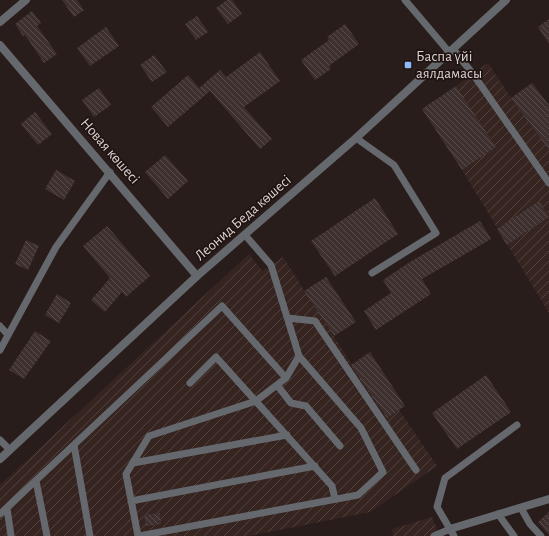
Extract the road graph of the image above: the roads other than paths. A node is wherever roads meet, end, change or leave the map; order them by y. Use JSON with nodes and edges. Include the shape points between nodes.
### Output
{"nodes":[{"id":1,"x":26,"y":0,"type":"edge"},
{"id":2,"x":405,"y":0,"type":"edge"},
{"id":3,"x":506,"y":0,"type":"edge"},
{"id":4,"x":0,"y":22,"type":"edge"},
{"id":5,"x":0,"y":45,"type":"edge"},
{"id":6,"x":451,"y":51,"type":"junction"},
{"id":7,"x":356,"y":138,"type":"junction"},
{"id":8,"x":110,"y":172,"type":"junction"},
{"id":9,"x":549,"y":183,"type":"edge"},
{"id":10,"x":245,"y":235,"type":"junction"},
{"id":11,"x":372,"y":273,"type":"dead end"},
{"id":12,"x":197,"y":276,"type":"junction"},
{"id":13,"x":288,"y":318,"type":"junction"},
{"id":14,"x":0,"y":326,"type":"edge"},
{"id":15,"x":8,"y":335,"type":"junction"},
{"id":16,"x":0,"y":350,"type":"edge"},
{"id":17,"x":299,"y":356,"type":"junction"},
{"id":18,"x":286,"y":378,"type":"junction"},
{"id":19,"x":190,"y":383,"type":"dead end"},
{"id":20,"x":277,"y":385,"type":"junction"},
{"id":21,"x":256,"y":401,"type":"junction"},
{"id":22,"x":517,"y":425,"type":"dead end"},
{"id":23,"x":287,"y":435,"type":"junction"},
{"id":24,"x":0,"y":440,"type":"edge"},
{"id":25,"x":74,"y":445,"type":"junction"},
{"id":26,"x":340,"y":446,"type":"dead end"},
{"id":27,"x":10,"y":450,"type":"junction"},
{"id":28,"x":0,"y":459,"type":"edge"},
{"id":29,"x":132,"y":463,"type":"junction"},
{"id":30,"x":314,"y":466,"type":"junction"},
{"id":31,"x":416,"y":470,"type":"dead end"},
{"id":32,"x":36,"y":481,"type":"junction"},
{"id":33,"x":335,"y":499,"type":"junction"},
{"id":34,"x":549,"y":499,"type":"edge"},
{"id":35,"x":131,"y":501,"type":"junction"},
{"id":36,"x":7,"y":508,"type":"junction"},
{"id":37,"x":521,"y":508,"type":"junction"},
{"id":38,"x":0,"y":514,"type":"edge"},
{"id":39,"x":498,"y":514,"type":"junction"},
{"id":40,"x":452,"y":532,"type":"edge"},
{"id":41,"x":11,"y":536,"type":"edge"},
{"id":42,"x":47,"y":536,"type":"edge"},
{"id":43,"x":90,"y":536,"type":"edge"},
{"id":44,"x":138,"y":536,"type":"edge"},
{"id":45,"x":434,"y":536,"type":"edge"},
{"id":46,"x":514,"y":536,"type":"edge"},
{"id":47,"x":541,"y":536,"type":"edge"}],
"edges":[{"from":1,"to":4,"type":"street"},
{"from":2,"to":6,"type":"lane"},
{"from":3,"to":6,"type":"street","name":"Леонид Беда көшесі"},
{"from":5,"to":8,"type":"street","name":"Новая көшесі"},
{"from":6,"to":7,"type":"street","name":"Леонид Беда көшесі"},
{"from":6,"to":9,"type":"lane","via":[[473,74]]},
{"from":7,"to":10,"type":"street","name":"Леонид Беда көшесі"},
{"from":7,"to":11,"type":"lane","via":[[394,166],[436,233]]},
{"from":8,"to":12,"type":"street","name":"Новая көшесі"},
{"from":8,"to":15,"type":"lane","via":[[56,247]]},
{"from":10,"to":12,"type":"street","name":"Леонид Беда көшесі"},
{"from":10,"to":13,"type":"lane","via":[[271,265]]},
{"from":12,"to":27,"type":"street","name":"Леонид Беда көшесі"},
{"from":13,"to":17,"type":"lane"},
{"from":13,"to":31,"type":"lane","via":[[315,320]]},
{"from":14,"to":15,"type":"lane"},
{"from":15,"to":16,"type":"lane"},
{"from":17,"to":18,"type":"lane"},
{"from":17,"to":33,"type":"lane","via":[[361,428],[383,472],[358,494]]},
{"from":18,"to":20,"type":"lane"},
{"from":18,"to":25,"type":"lane","via":[[222,306]]},
{"from":19,"to":21,"type":"lane","via":[[216,357]]},
{"from":20,"to":21,"type":"lane"},
{"from":20,"to":26,"type":"lane","via":[[291,403],[306,406]]},
{"from":21,"to":23,"type":"lane"},
{"from":21,"to":29,"type":"lane","via":[[149,436]]},
{"from":22,"to":40,"type":"lane","via":[[445,478],[437,507]]},
{"from":23,"to":29,"type":"lane"},
{"from":23,"to":30,"type":"lane"},
{"from":24,"to":27,"type":"lane"},
{"from":25,"to":32,"type":"lane"},
{"from":25,"to":43,"type":"lane"},
{"from":27,"to":28,"type":"street","name":"Леонид Беда көшесі"},
{"from":29,"to":35,"type":"lane","via":[[126,474]]},
{"from":30,"to":33,"type":"lane","via":[[332,486]]},
{"from":30,"to":35,"type":"lane"},
{"from":32,"to":36,"type":"lane"},
{"from":32,"to":42,"type":"lane"},
{"from":33,"to":44,"type":"lane"},
{"from":34,"to":37,"type":"street"},
{"from":35,"to":44,"type":"lane"},
{"from":36,"to":38,"type":"lane"},
{"from":36,"to":41,"type":"lane"},
{"from":37,"to":39,"type":"street"},
{"from":37,"to":47,"type":"lane"},
{"from":39,"to":40,"type":"street"},
{"from":39,"to":46,"type":"lane"},
{"from":40,"to":45,"type":"lane"}]}
